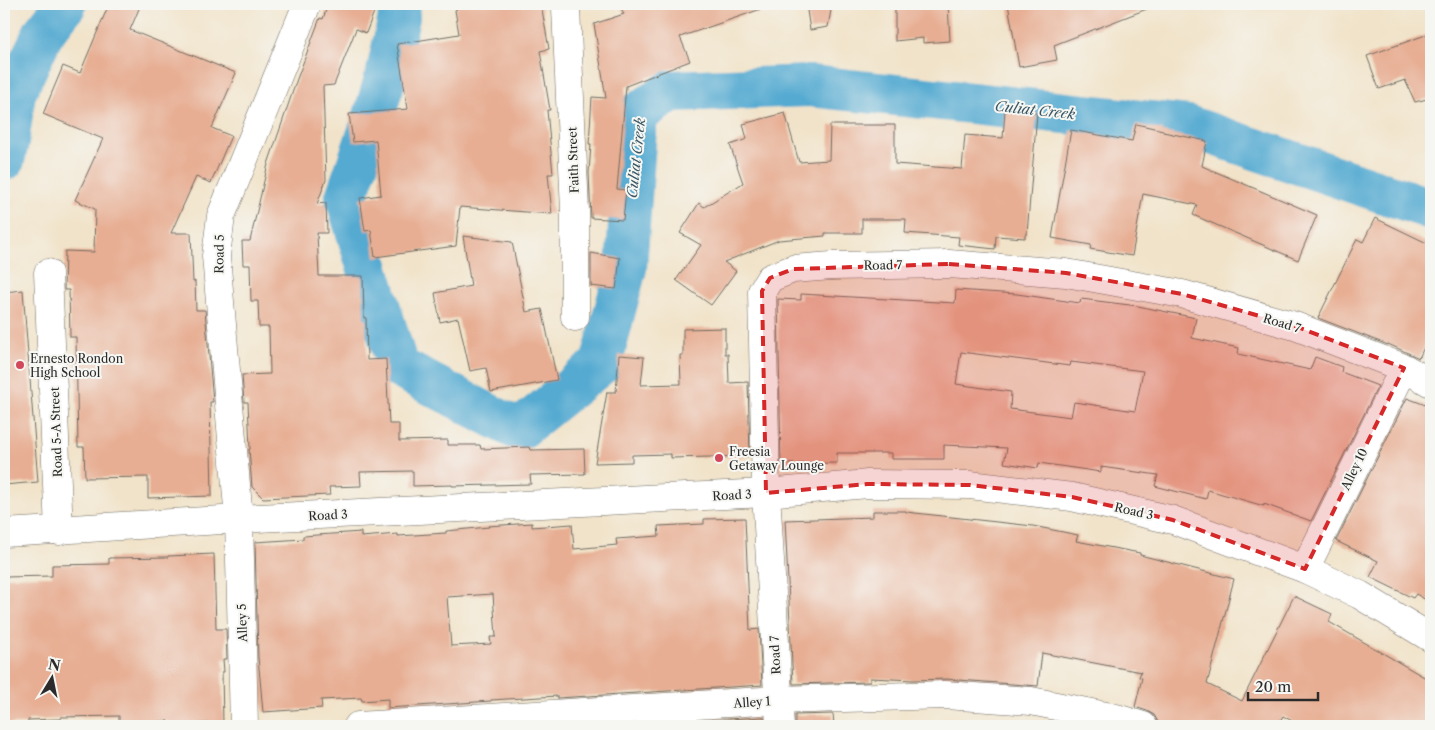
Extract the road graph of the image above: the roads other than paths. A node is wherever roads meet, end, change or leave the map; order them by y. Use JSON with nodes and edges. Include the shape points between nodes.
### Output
{"nodes":[{"id":1,"x":308,"y":4,"type":"edge"},
{"id":2,"x":570,"y":5,"type":"edge"},
{"id":3,"x":48,"y":273,"type":"dead end"},
{"id":4,"x":575,"y":317,"type":"dead end"},
{"id":5,"x":1404,"y":368,"type":"junction"},
{"id":6,"x":1431,"y":383,"type":"edge"},
{"id":7,"x":766,"y":493,"type":"junction"},
{"id":8,"x":239,"y":519,"type":"junction"},
{"id":9,"x":59,"y":531,"type":"junction"},
{"id":10,"x":4,"y":534,"type":"edge"},
{"id":11,"x":1305,"y":569,"type":"junction"},
{"id":12,"x":1431,"y":638,"type":"edge"},
{"id":13,"x":779,"y":713,"type":"edge"},
{"id":14,"x":244,"y":726,"type":"edge"},
{"id":15,"x":358,"y":726,"type":"edge"},
{"id":16,"x":1142,"y":726,"type":"edge"}],
"edges":[{"from":1,"to":8,"type":"street","name":"Road 5","via":[[221,216],[216,256]]},
{"from":2,"to":4,"type":"street","name":"Faith Street"},
{"from":3,"to":9,"type":"street","name":"Road 5-A Street"},
{"from":5,"to":6,"type":"street","name":"Road 7"},
{"from":5,"to":7,"type":"street","name":"Road 7","via":[[1285,323],[1182,294],[1066,273],[949,264],[793,269],[770,278],[762,291]]},
{"from":5,"to":11,"type":"street","name":"Alley 10"},
{"from":7,"to":8,"type":"street","name":"Road 3"},
{"from":7,"to":11,"type":"street","name":"Road 3","via":[[868,484],[970,485],[1072,497],[1173,520]]},
{"from":7,"to":13,"type":"street","name":"Road 7"},
{"from":8,"to":9,"type":"street","name":"Road 3"},
{"from":8,"to":14,"type":"street","name":"Alley 5"},
{"from":9,"to":10,"type":"street","name":"Road 3"},
{"from":11,"to":12,"type":"street","name":"Road 3","via":[[1360,595]]},
{"from":13,"to":15,"type":"street","name":"Alley 1"},
{"from":13,"to":16,"type":"street","name":"Alley 1","via":[[945,695],[1032,701]]}]}
